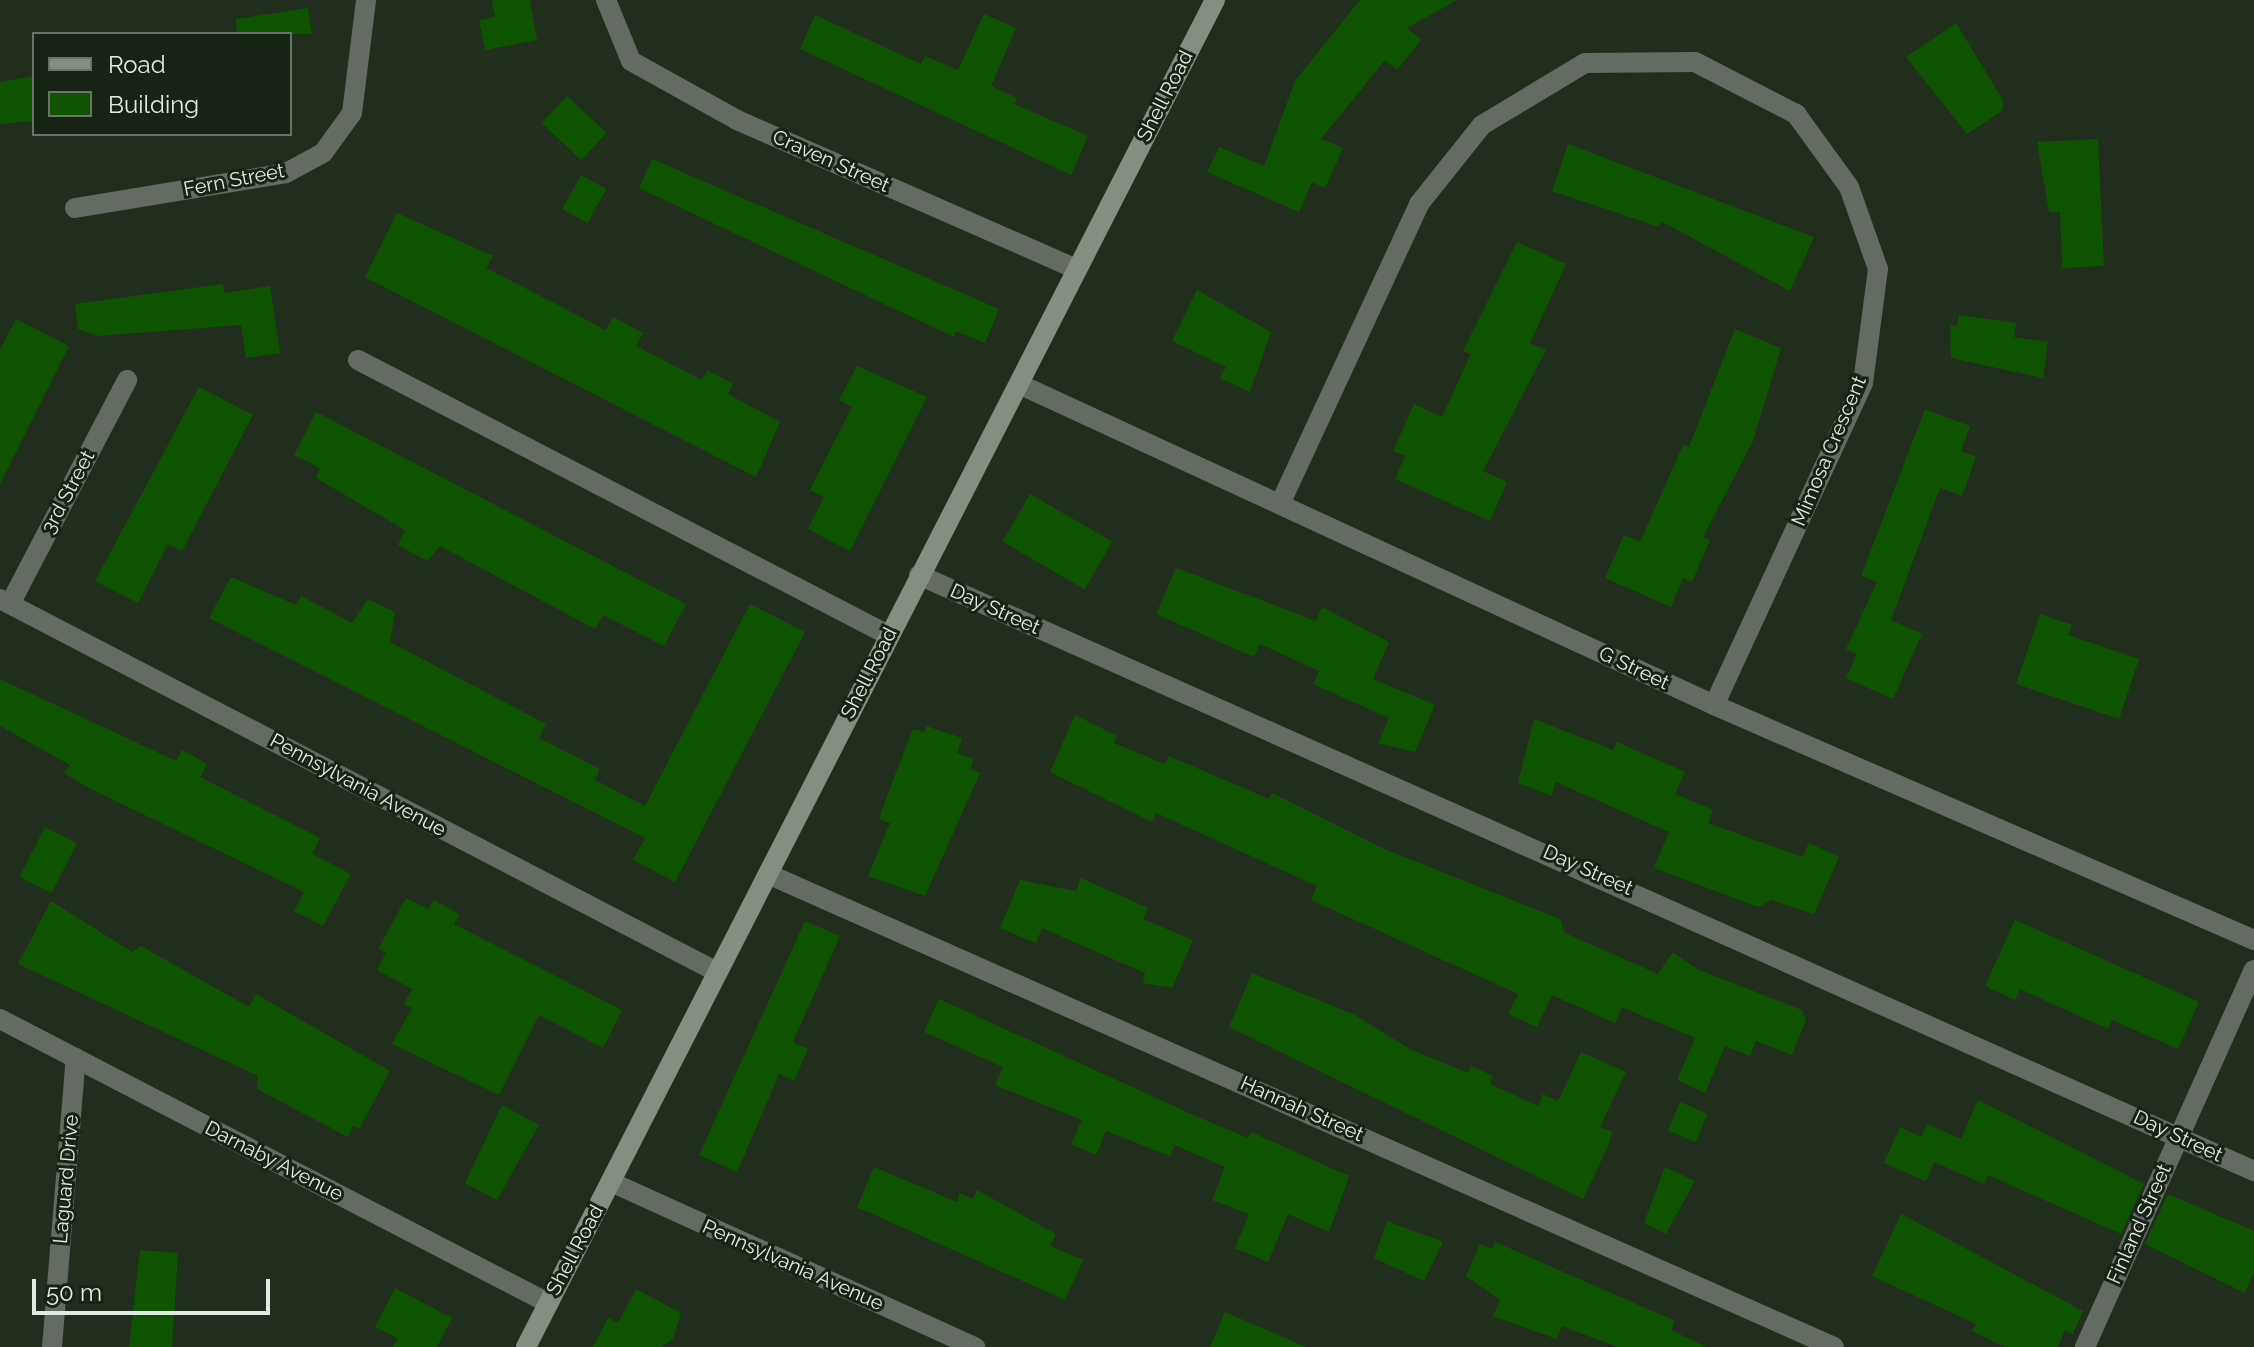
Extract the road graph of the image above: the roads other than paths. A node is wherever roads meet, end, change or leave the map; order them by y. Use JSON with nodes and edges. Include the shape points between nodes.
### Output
{"nodes":[{"id":1,"x":366,"y":0,"type":"edge"},
{"id":2,"x":606,"y":0,"type":"edge"},
{"id":3,"x":1215,"y":0,"type":"edge"},
{"id":4,"x":75,"y":208,"type":"dead end"},
{"id":5,"x":1076,"y":269,"type":"junction"},
{"id":6,"x":358,"y":360,"type":"dead end"},
{"id":7,"x":127,"y":380,"type":"dead end"},
{"id":8,"x":1019,"y":384,"type":"junction"},
{"id":9,"x":1280,"y":504,"type":"junction"},
{"id":10,"x":919,"y":575,"type":"junction"},
{"id":11,"x":5,"y":601,"type":"edge"},
{"id":12,"x":888,"y":635,"type":"junction"},
{"id":13,"x":1714,"y":705,"type":"junction"},
{"id":14,"x":768,"y":874,"type":"junction"},
{"id":15,"x":2254,"y":940,"type":"edge"},
{"id":16,"x":2254,"y":970,"type":"edge"},
{"id":17,"x":717,"y":972,"type":"junction"},
{"id":18,"x":0,"y":1019,"type":"edge"},
{"id":19,"x":76,"y":1058,"type":"junction"},
{"id":20,"x":2178,"y":1136,"type":"junction"},
{"id":21,"x":2254,"y":1171,"type":"edge"},
{"id":22,"x":611,"y":1182,"type":"junction"},
{"id":23,"x":548,"y":1303,"type":"junction"},
{"id":24,"x":52,"y":1347,"type":"edge"},
{"id":25,"x":526,"y":1347,"type":"edge"},
{"id":26,"x":975,"y":1347,"type":"edge"},
{"id":27,"x":1834,"y":1347,"type":"edge"},
{"id":28,"x":2085,"y":1347,"type":"edge"}],
"edges":[{"from":1,"to":4,"type":"street","name":"Fern Street","via":[[352,113],[323,153],[286,173]]},
{"from":2,"to":5,"type":"street","name":"Craven Street","via":[[631,61],[737,120]]},
{"from":3,"to":5,"type":"street","name":"Shell Road"},
{"from":5,"to":8,"type":"street","name":"Shell Road"},
{"from":6,"to":12,"type":"street"},
{"from":7,"to":11,"type":"street","name":"3rd Street"},
{"from":8,"to":9,"type":"street","name":"G Street"},
{"from":8,"to":10,"type":"street","name":"Shell Road"},
{"from":9,"to":13,"type":"street","name":"G Street"},
{"from":9,"to":13,"type":"street","name":"Mimosa Crescent","via":[[1419,204],[1482,125],[1585,63],[1695,62],[1796,114],[1849,187],[1878,269],[1863,383]]},
{"from":10,"to":12,"type":"street","name":"Shell Road"},
{"from":10,"to":20,"type":"street","name":"Day Street"},
{"from":11,"to":17,"type":"street","name":"Pennsylvania Avenue"},
{"from":12,"to":14,"type":"street","name":"Shell Road"},
{"from":13,"to":15,"type":"street","name":"G Street"},
{"from":14,"to":17,"type":"street","name":"Shell Road"},
{"from":14,"to":27,"type":"street","name":"Hannah Street"},
{"from":16,"to":20,"type":"street","name":"Finland Street"},
{"from":17,"to":22,"type":"street","name":"Shell Road"},
{"from":18,"to":19,"type":"street","name":"Darnaby Avenue"},
{"from":19,"to":23,"type":"street","name":"Darnaby Avenue"},
{"from":19,"to":24,"type":"street","name":"Laguard Drive"},
{"from":20,"to":21,"type":"street","name":"Day Street"},
{"from":20,"to":28,"type":"street","name":"Finland Street"},
{"from":22,"to":23,"type":"street","name":"Shell Road"},
{"from":22,"to":26,"type":"street","name":"Pennsylvania Avenue"},
{"from":23,"to":25,"type":"street","name":"Shell Road"}]}
